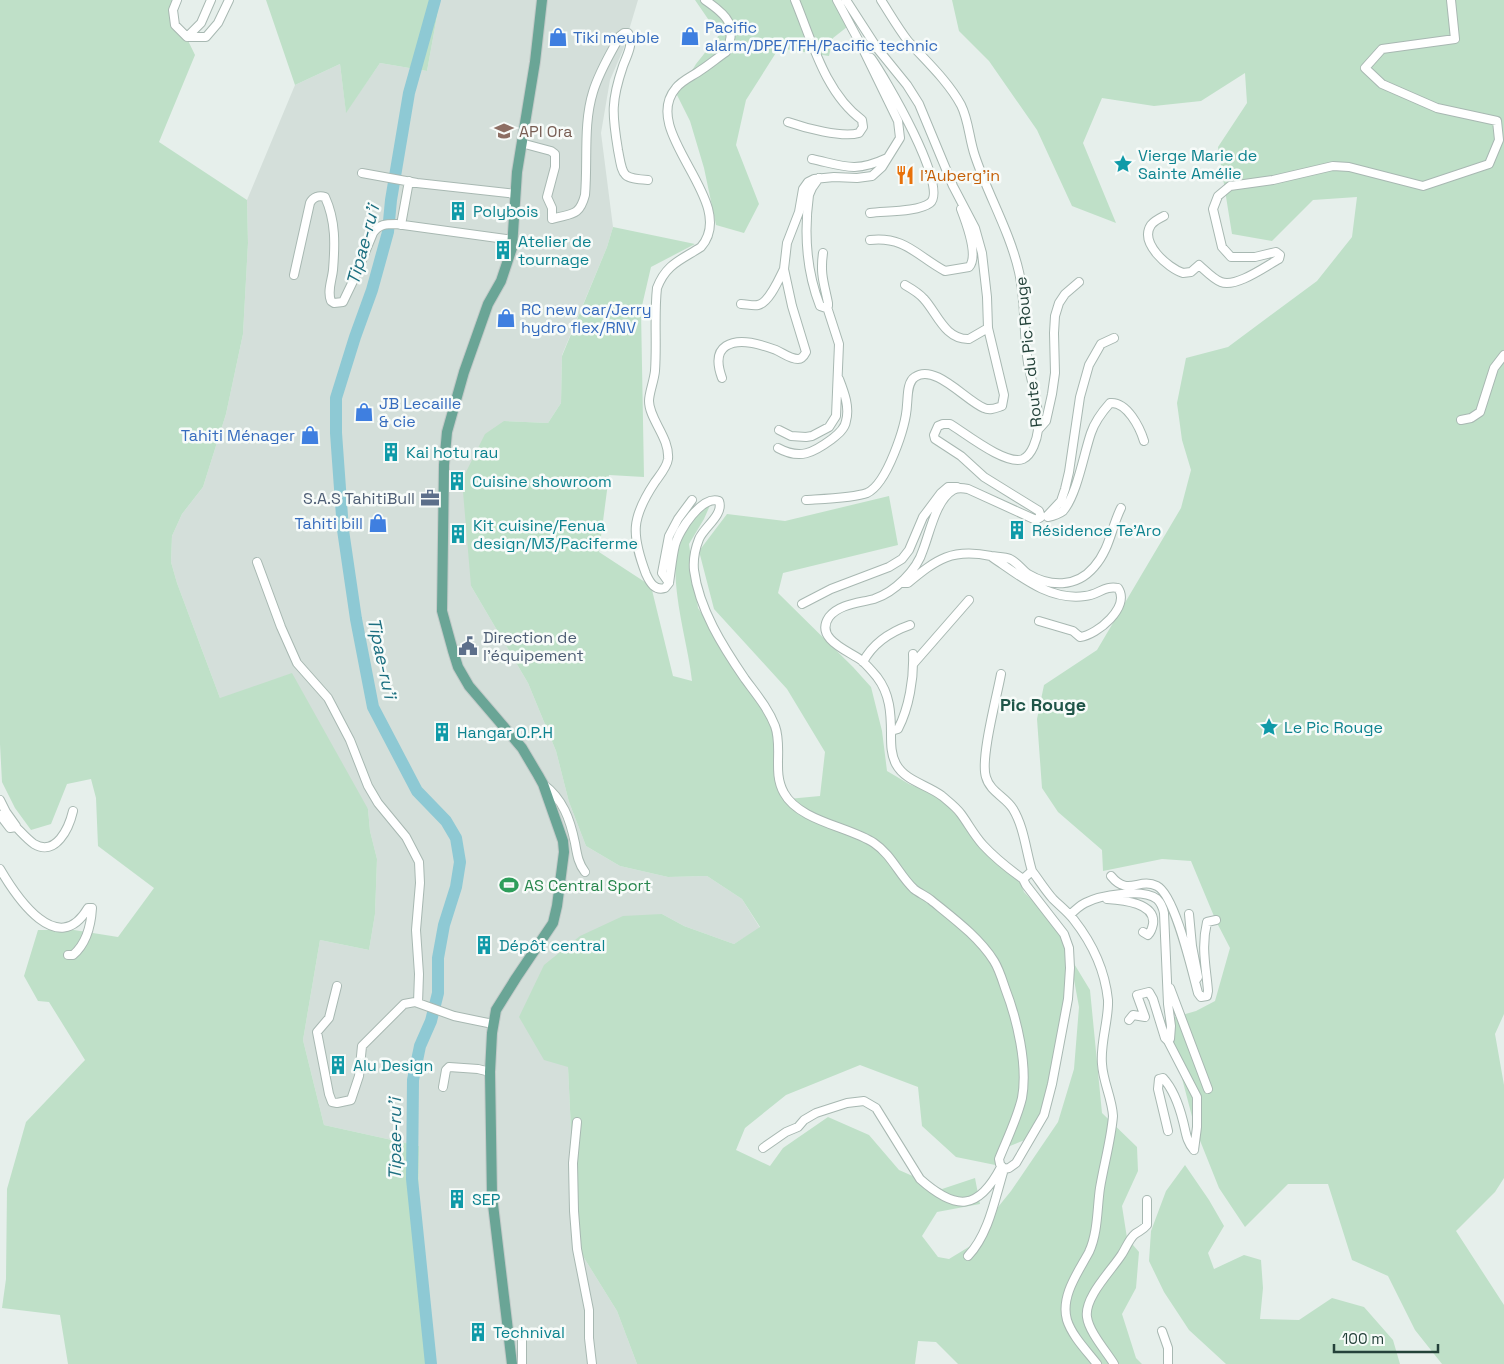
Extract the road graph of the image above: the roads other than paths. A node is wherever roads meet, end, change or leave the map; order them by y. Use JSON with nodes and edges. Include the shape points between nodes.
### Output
{"nodes":[{"id":1,"x":177,"y":0,"type":"edge"},
{"id":2,"x":212,"y":0,"type":"edge"},
{"id":3,"x":229,"y":0,"type":"edge"},
{"id":4,"x":542,"y":0,"type":"edge"},
{"id":5,"x":705,"y":0,"type":"edge"},
{"id":6,"x":795,"y":0,"type":"edge"},
{"id":7,"x":837,"y":0,"type":"edge"},
{"id":8,"x":846,"y":0,"type":"edge"},
{"id":9,"x":881,"y":0,"type":"edge"},
{"id":10,"x":1451,"y":0,"type":"edge"},
{"id":11,"x":187,"y":37,"type":"junction"},
{"id":12,"x":862,"y":47,"type":"junction"},
{"id":13,"x":788,"y":122,"type":"dead end"},
{"id":14,"x":522,"y":143,"type":"junction"},
{"id":15,"x":888,"y":158,"type":"junction"},
{"id":16,"x":812,"y":159,"type":"dead end"},
{"id":17,"x":362,"y":174,"type":"dead end"},
{"id":18,"x":820,"y":178,"type":"junction"},
{"id":19,"x":648,"y":180,"type":"dead end"},
{"id":20,"x":408,"y":181,"type":"junction"},
{"id":21,"x":953,"y":186,"type":"junction"},
{"id":22,"x":516,"y":194,"type":"junction"},
{"id":23,"x":870,"y":213,"type":"dead end"},
{"id":24,"x":1164,"y":216,"type":"dead end"},
{"id":25,"x":399,"y":224,"type":"junction"},
{"id":26,"x":513,"y":240,"type":"junction"},
{"id":27,"x":870,"y":240,"type":"dead end"},
{"id":28,"x":823,"y":253,"type":"dead end"},
{"id":29,"x":784,"y":269,"type":"junction"},
{"id":30,"x":294,"y":275,"type":"dead end"},
{"id":31,"x":1079,"y":282,"type":"dead end"},
{"id":32,"x":905,"y":285,"type":"dead end"},
{"id":33,"x":741,"y":304,"type":"dead end"},
{"id":34,"x":827,"y":307,"type":"junction"},
{"id":35,"x":988,"y":328,"type":"junction"},
{"id":36,"x":1114,"y":338,"type":"dead end"},
{"id":37,"x":1504,"y":355,"type":"edge"},
{"id":38,"x":837,"y":375,"type":"junction"},
{"id":39,"x":722,"y":378,"type":"dead end"},
{"id":40,"x":1461,"y":420,"type":"dead end"},
{"id":41,"x":779,"y":430,"type":"dead end"},
{"id":42,"x":1038,"y":430,"type":"junction"},
{"id":43,"x":1144,"y":441,"type":"dead end"},
{"id":44,"x":778,"y":448,"type":"dead end"},
{"id":45,"x":960,"y":487,"type":"junction"},
{"id":46,"x":692,"y":500,"type":"dead end"},
{"id":47,"x":806,"y":500,"type":"dead end"},
{"id":48,"x":1121,"y":508,"type":"dead end"},
{"id":49,"x":1044,"y":517,"type":"junction"},
{"id":50,"x":990,"y":556,"type":"junction"},
{"id":51,"x":257,"y":562,"type":"dead end"},
{"id":52,"x":670,"y":583,"type":"junction"},
{"id":53,"x":901,"y":583,"type":"junction"},
{"id":54,"x":969,"y":600,"type":"dead end"},
{"id":55,"x":802,"y":604,"type":"dead end"},
{"id":56,"x":1038,"y":621,"type":"dead end"},
{"id":57,"x":910,"y":625,"type":"dead end"},
{"id":58,"x":913,"y":654,"type":"dead end"},
{"id":59,"x":863,"y":662,"type":"junction"},
{"id":60,"x":914,"y":663,"type":"junction"},
{"id":61,"x":1001,"y":674,"type":"dead end"},
{"id":62,"x":891,"y":731,"type":"junction"},
{"id":63,"x":543,"y":784,"type":"junction"},
{"id":64,"x":0,"y":800,"type":"edge"},
{"id":65,"x":73,"y":811,"type":"dead end"},
{"id":66,"x":0,"y":815,"type":"edge"},
{"id":67,"x":16,"y":827,"type":"junction"},
{"id":68,"x":0,"y":869,"type":"edge"},
{"id":69,"x":1032,"y":871,"type":"junction"},
{"id":70,"x":585,"y":872,"type":"dead end"},
{"id":71,"x":1111,"y":876,"type":"dead end"},
{"id":72,"x":1023,"y":879,"type":"junction"},
{"id":73,"x":1159,"y":888,"type":"junction"},
{"id":74,"x":1128,"y":894,"type":"junction"},
{"id":75,"x":1096,"y":899,"type":"junction"},
{"id":76,"x":1189,"y":914,"type":"dead end"},
{"id":77,"x":1070,"y":915,"type":"junction"},
{"id":78,"x":1216,"y":920,"type":"dead end"},
{"id":79,"x":1143,"y":932,"type":"dead end"},
{"id":80,"x":68,"y":955,"type":"dead end"},
{"id":81,"x":1167,"y":981,"type":"junction"},
{"id":82,"x":1195,"y":981,"type":"junction"},
{"id":83,"x":337,"y":986,"type":"dead end"},
{"id":84,"x":421,"y":1004,"type":"junction"},
{"id":85,"x":1129,"y":1020,"type":"dead end"},
{"id":86,"x":493,"y":1024,"type":"junction"},
{"id":87,"x":1168,"y":1041,"type":"junction"},
{"id":88,"x":490,"y":1072,"type":"junction"},
{"id":89,"x":443,"y":1087,"type":"dead end"},
{"id":90,"x":1208,"y":1089,"type":"dead end"},
{"id":91,"x":576,"y":1122,"type":"dead end"},
{"id":92,"x":1168,"y":1131,"type":"dead end"},
{"id":93,"x":763,"y":1148,"type":"dead end"},
{"id":94,"x":1002,"y":1168,"type":"junction"},
{"id":95,"x":1146,"y":1200,"type":"dead end"},
{"id":96,"x":968,"y":1256,"type":"dead end"},
{"id":97,"x":1162,"y":1331,"type":"dead end"},
{"id":98,"x":522,"y":1340,"type":"dead end"},
{"id":99,"x":512,"y":1364,"type":"edge"},
{"id":100,"x":522,"y":1364,"type":"edge"},
{"id":101,"x":592,"y":1364,"type":"edge"},
{"id":102,"x":1097,"y":1364,"type":"edge"},
{"id":103,"x":1114,"y":1364,"type":"edge"},
{"id":104,"x":1168,"y":1364,"type":"edge"}],
"edges":[{"from":1,"to":11,"type":"street","via":[[173,10],[175,25]]},
{"from":2,"to":11,"type":"street","via":[[201,23]]},
{"from":3,"to":11,"type":"street","via":[[218,23],[206,37]]},
{"from":4,"to":14,"type":"main road"},
{"from":5,"to":52,"type":"street","via":[[724,14],[729,22],[728,46],[726,52],[675,89],[669,102],[668,120],[704,197],[711,223],[701,247],[668,268],[657,288],[654,372],[649,401],[668,458],[639,508],[635,533],[649,580],[658,589]]},
{"from":6,"to":13,"type":"street","via":[[827,78],[850,111],[862,120],[863,127],[852,135],[804,128]]},
{"from":7,"to":12,"type":"street"},
{"from":8,"to":21,"type":"street","via":[[919,104]]},
{"from":9,"to":42,"type":"street","name":"Route du Pic Rouge","via":[[908,40],[961,105],[974,155],[1020,276]]},
{"from":10,"to":24,"type":"street","via":[[1455,39],[1382,49],[1365,68],[1382,84],[1437,108],[1497,121],[1499,140],[1489,164],[1423,186],[1334,166],[1230,186],[1218,196],[1213,209],[1222,247],[1231,257],[1255,257],[1276,252],[1280,255],[1279,259],[1257,272],[1233,282],[1222,282],[1198,265],[1183,274],[1165,263],[1149,242],[1148,233],[1151,225]]},
{"from":12,"to":15,"type":"street","via":[[898,121],[900,138]]},
{"from":12,"to":23,"type":"street","via":[[877,66],[912,128],[934,183],[935,196],[920,207]]},
{"from":14,"to":19,"type":"street","via":[[555,154],[547,197],[552,219],[569,216],[579,209],[584,195],[593,91],[620,36],[628,33],[630,46],[617,84],[613,119],[625,175],[630,179]]},
{"from":14,"to":22,"type":"main road"},
{"from":15,"to":16,"type":"street","via":[[871,166],[854,168]]},
{"from":15,"to":18,"type":"street","via":[[872,176]]},
{"from":17,"to":20,"type":"street"},
{"from":18,"to":29,"type":"street","via":[[808,182],[803,189],[799,212],[787,243]]},
{"from":18,"to":34,"type":"street","via":[[809,195],[806,239],[816,295],[820,306]]},
{"from":20,"to":22,"type":"street"},
{"from":20,"to":25,"type":"street"},
{"from":21,"to":27,"type":"street","via":[[970,239],[972,262],[969,267],[945,270],[893,240]]},
{"from":21,"to":35,"type":"street","via":[[975,228],[982,253]]},
{"from":22,"to":26,"type":"main road"},
{"from":25,"to":26,"type":"street"},
{"from":25,"to":30,"type":"street","via":[[377,227],[343,302],[334,303],[330,301],[329,293],[334,224],[326,198],[316,197],[310,203]]},
{"from":26,"to":63,"type":"main road","via":[[501,281],[488,304],[464,372],[447,432],[442,611],[458,667],[481,702],[522,748]]},
{"from":28,"to":34,"type":"street","via":[[822,281]]},
{"from":29,"to":33,"type":"street","via":[[764,302]]},
{"from":29,"to":39,"type":"street","via":[[806,352],[804,356],[792,358],[752,343],[733,342],[720,352],[718,366]]},
{"from":31,"to":42,"type":"street","via":[[1059,303],[1055,316],[1052,394],[1046,421]]},
{"from":32,"to":35,"type":"street","via":[[924,299],[947,331],[956,336],[969,339]]},
{"from":34,"to":38,"type":"street","via":[[839,344]]},
{"from":35,"to":47,"type":"street","via":[[1004,395],[1002,406],[985,409],[938,377],[915,376],[911,381],[899,441],[883,476],[868,492]]},
{"from":36,"to":49,"type":"street","via":[[1101,344],[1089,365],[1080,397],[1065,490],[1056,508]]},
{"from":37,"to":40,"type":"street","via":[[1494,368],[1480,412]]},
{"from":38,"to":41,"type":"street","via":[[836,416],[829,426],[806,437],[791,436]]},
{"from":38,"to":44,"type":"street","via":[[847,405],[846,422],[839,434],[808,453],[792,454]]},
{"from":42,"to":49,"type":"street","name":"Route du Pic Rouge","via":[[1028,454],[1018,460],[992,451],[950,424],[938,426],[934,435],[938,442],[961,456],[984,477]]},
{"from":43,"to":49,"type":"street","via":[[1133,418],[1120,405],[1110,403],[1091,431],[1071,496],[1063,510],[1054,516]]},
{"from":45,"to":49,"type":"street","via":[[1036,520]]},
{"from":45,"to":53,"type":"street","via":[[953,490],[938,508],[920,560]]},
{"from":45,"to":55,"type":"street","via":[[948,487],[941,493],[924,517],[910,550],[902,558],[889,567]]},
{"from":46,"to":52,"type":"street","via":[[669,536],[662,573]]},
{"from":48,"to":50,"type":"street","via":[[1113,534],[1099,561],[1084,577],[1064,584],[1047,581],[1028,574],[1010,559]]},
{"from":50,"to":53,"type":"street","via":[[957,554],[930,565],[908,583]]},
{"from":50,"to":56,"type":"street","via":[[1028,582],[1059,596],[1086,596],[1108,587],[1118,588],[1122,595],[1110,618],[1086,636],[1080,637],[1072,631]]},
{"from":51,"to":84,"type":"street","via":[[297,663],[328,698],[350,740],[368,786],[406,837],[419,862],[416,930]]},
{"from":52,"to":94,"type":"street","via":[[676,542],[684,527],[702,505],[719,501],[718,512],[696,548],[694,572],[707,614],[768,709],[775,726],[779,744],[779,782],[786,796],[805,812],[874,843],[889,855],[914,888],[965,928],[995,962],[1018,1028],[1023,1072],[1022,1097],[999,1159]]},
{"from":53,"to":59,"type":"street","via":[[876,598],[845,606],[829,618],[826,625],[830,639]]},
{"from":54,"to":60,"type":"street"},
{"from":57,"to":59,"type":"street","via":[[885,637],[868,652]]},
{"from":58,"to":60,"type":"street"},
{"from":59,"to":62,"type":"street","via":[[877,677],[888,698]]},
{"from":60,"to":62,"type":"street","via":[[901,723],[898,729]]},
{"from":61,"to":69,"type":"street","via":[[985,776],[991,788],[1012,807],[1019,820]]},
{"from":62,"to":72,"type":"street","via":[[896,764],[904,774],[954,806],[984,846]]},
{"from":63,"to":70,"type":"street","via":[[565,809],[579,864]]},
{"from":63,"to":86,"type":"main road","via":[[563,841],[557,906],[553,923],[496,1010]]},
{"from":64,"to":67,"type":"street"},
{"from":65,"to":67,"type":"street","via":[[61,837],[48,847],[34,844]]},
{"from":66,"to":67,"type":"street","via":[[10,828]]},
{"from":68,"to":80,"type":"street","via":[[23,903],[50,926],[63,929],[71,926],[88,908],[92,908],[83,945],[73,955]]},
{"from":69,"to":72,"type":"street"},
{"from":69,"to":77,"type":"street","via":[[1052,898]]},
{"from":71,"to":73,"type":"street","via":[[1122,886],[1150,884]]},
{"from":72,"to":94,"type":"street","via":[[1067,941],[1070,958],[1068,999],[1044,1115],[1016,1162],[1009,1168]]},
{"from":73,"to":74,"type":"street","via":[[1158,891],[1140,889]]},
{"from":73,"to":82,"type":"street","via":[[1176,916]]},
{"from":74,"to":75,"type":"street"},
{"from":74,"to":81,"type":"street","via":[[1152,897],[1162,906]]},
{"from":75,"to":77,"type":"street","via":[[1086,902]]},
{"from":75,"to":79,"type":"street","via":[[1122,901],[1149,909],[1153,916],[1152,928],[1148,935]]},
{"from":76,"to":82,"type":"street","via":[[1198,971]]},
{"from":77,"to":102,"type":"street","via":[[1099,963],[1108,1002],[1102,1065],[1112,1105],[1112,1125],[1092,1243],[1069,1292],[1066,1308],[1067,1320]]},
{"from":78,"to":82,"type":"street","via":[[1207,922],[1204,934],[1207,996],[1201,997]]},
{"from":81,"to":87,"type":"street","via":[[1171,1026]]},
{"from":81,"to":90,"type":"street"},
{"from":83,"to":84,"type":"street","via":[[331,1012],[317,1032],[332,1102],[351,1100],[359,1076],[362,1046],[366,1041],[404,1004]]},
{"from":84,"to":86,"type":"street","via":[[469,1020]]},
{"from":85,"to":87,"type":"street","via":[[1133,1015],[1145,1017],[1137,995],[1149,992]]},
{"from":86,"to":88,"type":"main road"},
{"from":87,"to":92,"type":"street","via":[[1197,1097],[1194,1150],[1188,1143],[1175,1097],[1162,1078],[1158,1088]]},
{"from":88,"to":89,"type":"street","via":[[449,1067]]},
{"from":88,"to":99,"type":"main road","via":[[492,1196]]},
{"from":91,"to":101,"type":"street","via":[[574,1211],[577,1249],[589,1310]]},
{"from":93,"to":94,"type":"street","via":[[816,1113],[847,1102],[864,1101],[876,1108],[920,1179],[952,1200],[975,1200]]},
{"from":94,"to":96,"type":"street","via":[[988,1222]]},
{"from":95,"to":103,"type":"street","via":[[1147,1225],[1133,1237],[1091,1298],[1087,1309],[1091,1327]]},
{"from":97,"to":104,"type":"street","via":[[1168,1348]]},
{"from":98,"to":100,"type":"street"}]}
